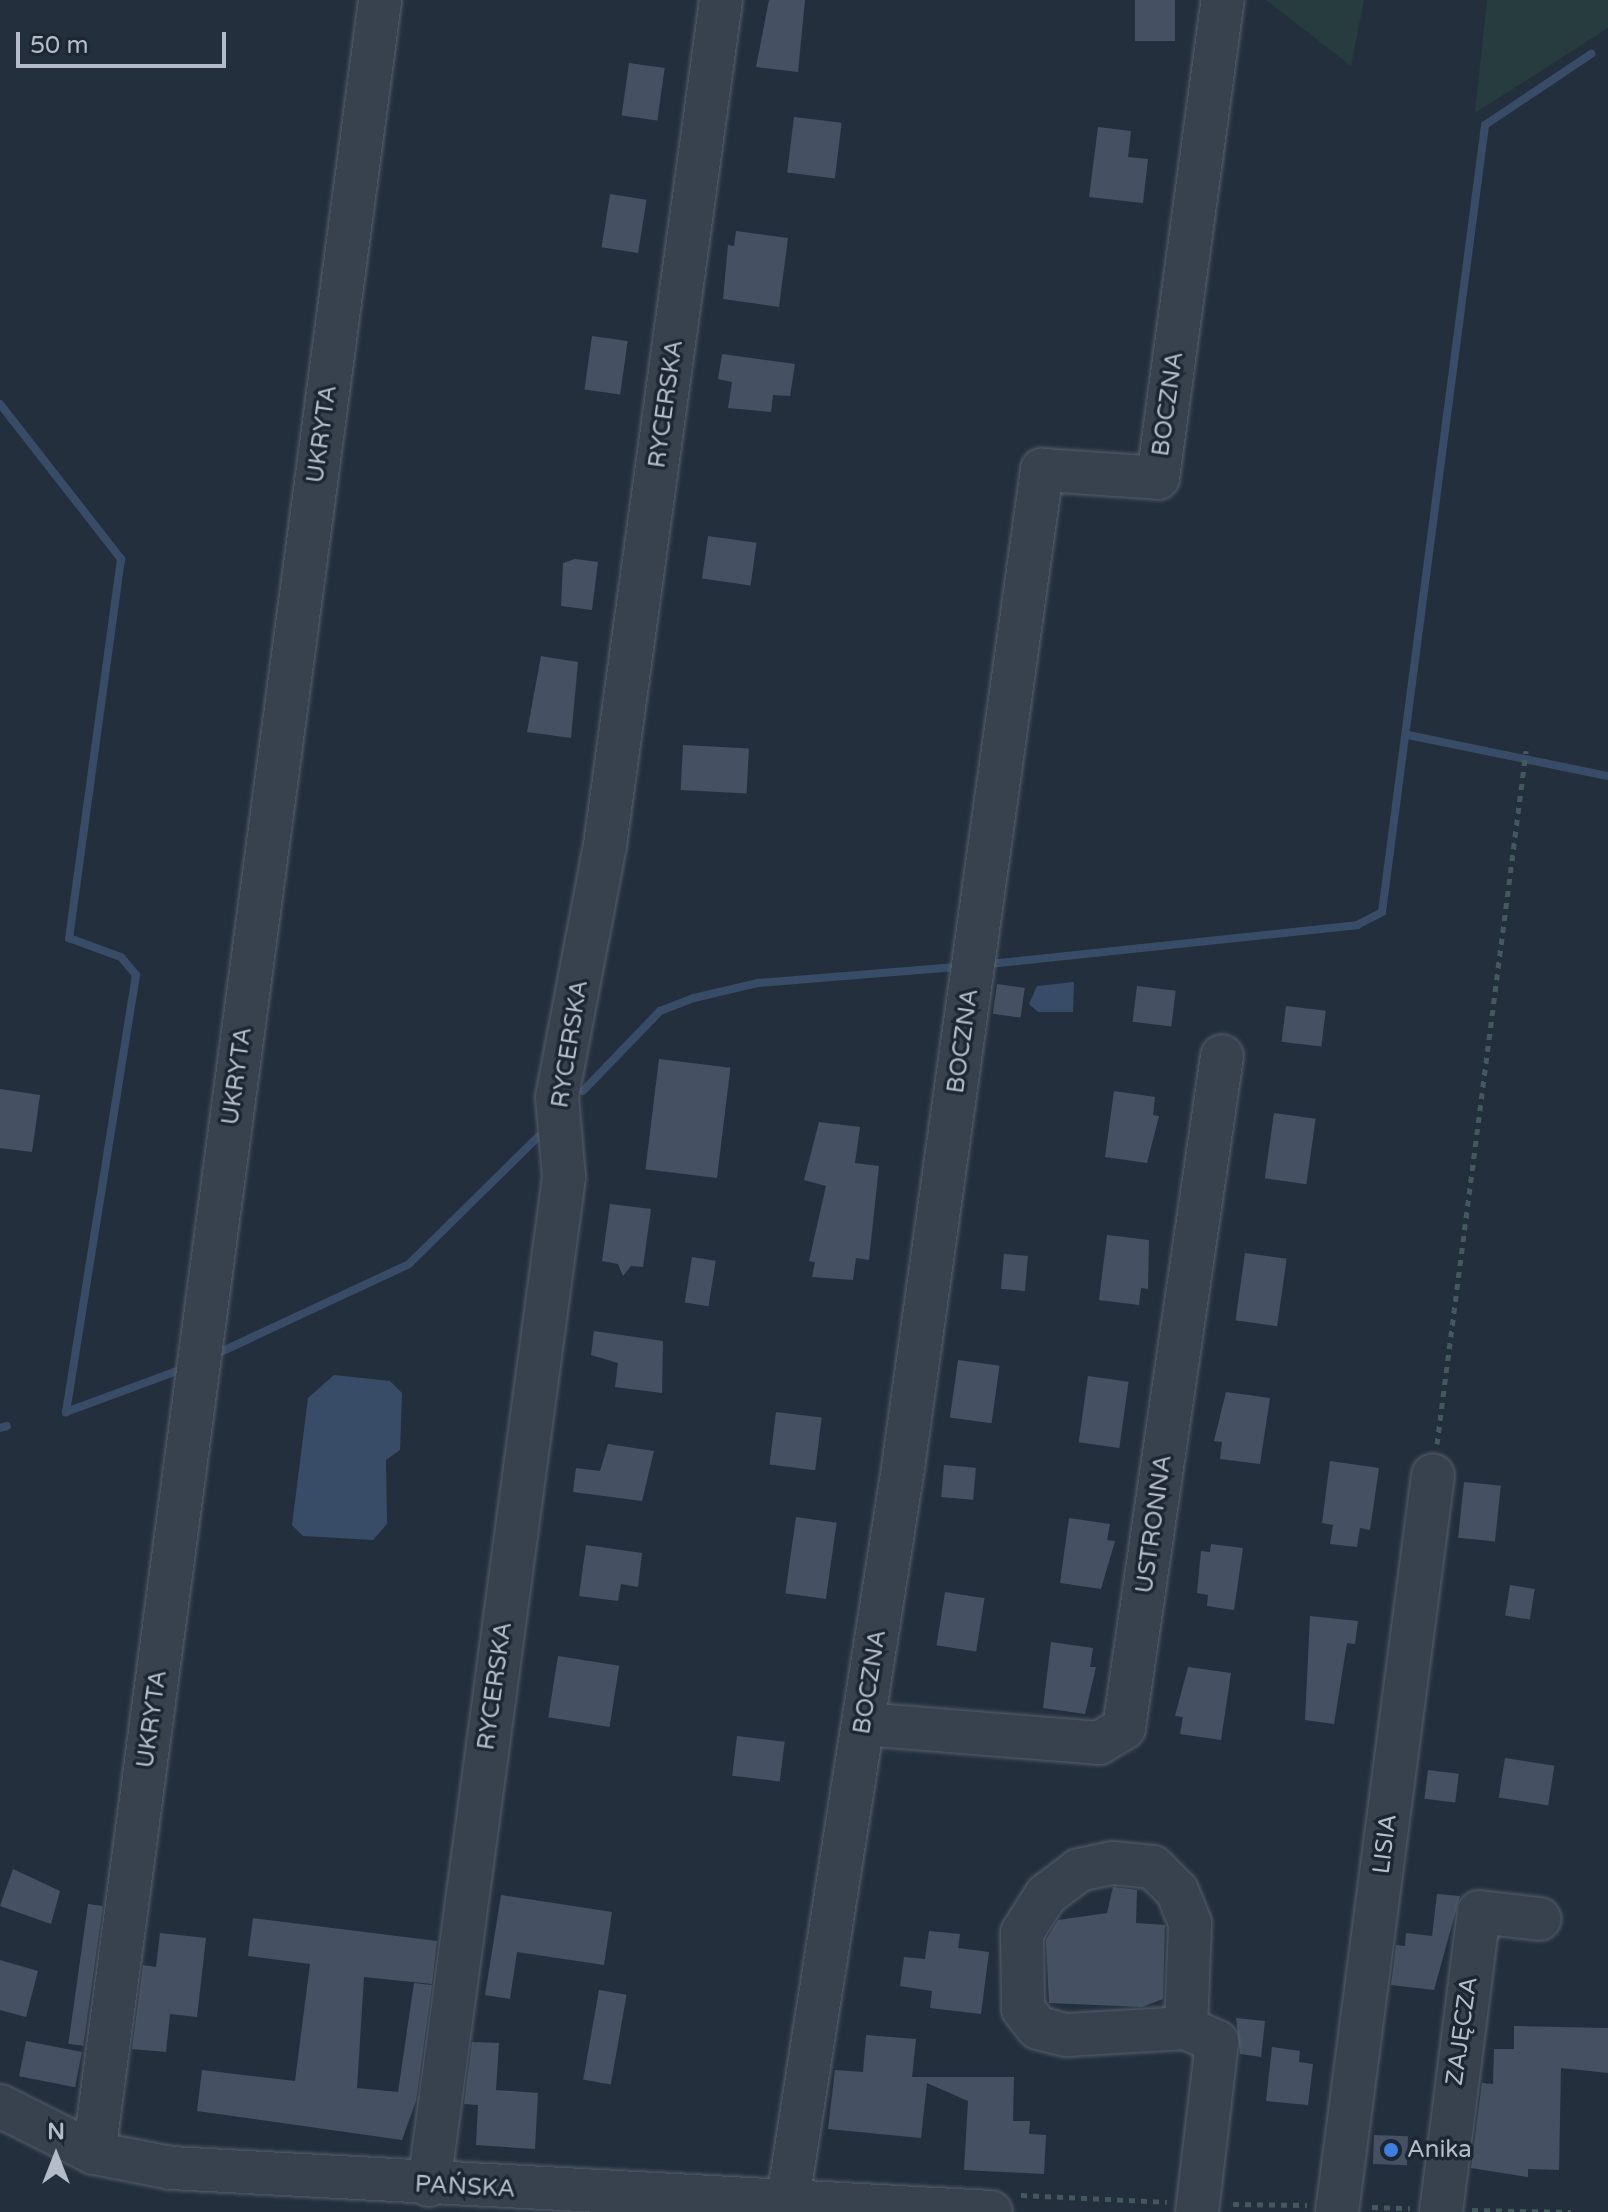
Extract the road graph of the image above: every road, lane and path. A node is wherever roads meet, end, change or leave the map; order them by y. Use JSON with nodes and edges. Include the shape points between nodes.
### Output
{"nodes":[{"id":1,"x":380,"y":0,"type":"edge"},
{"id":2,"x":721,"y":0,"type":"edge"},
{"id":3,"x":1223,"y":0,"type":"edge"},
{"id":4,"x":1526,"y":751,"type":"dead end"},
{"id":5,"x":1222,"y":1056,"type":"dead end"},
{"id":6,"x":1433,"y":1475,"type":"joint"},
{"id":7,"x":863,"y":1724,"type":"junction"},
{"id":8,"x":1540,"y":1919,"type":"dead end"},
{"id":9,"x":1186,"y":2028,"type":"junction"},
{"id":10,"x":0,"y":2106,"type":"edge"},
{"id":11,"x":94,"y":2153,"type":"junction"},
{"id":12,"x":417,"y":2194,"type":"edge"},
{"id":13,"x":787,"y":2208,"type":"edge"},
{"id":14,"x":991,"y":2212,"type":"edge"},
{"id":15,"x":1197,"y":2212,"type":"edge"},
{"id":16,"x":1337,"y":2212,"type":"edge"},
{"id":17,"x":1441,"y":2212,"type":"edge"}],
"edges":[{"from":1,"to":11,"type":"street","name":"UKRYTA"},
{"from":2,"to":12,"type":"street","name":"RYCERSKA","via":[[605,845],[557,1097],[564,1177]]},
{"from":3,"to":7,"type":"street","name":"BOCZNA","via":[[1158,478],[1042,470]]},
{"from":4,"to":6,"type":"path"},
{"from":5,"to":7,"type":"street","name":"USTRONNA","via":[[1124,1728],[1099,1743]]},
{"from":6,"to":16,"type":"street","name":"LISIA"},
{"from":7,"to":13,"type":"street","name":"BOCZNA"},
{"from":8,"to":17,"type":"street","name":"ZAJĘCZA","via":[[1479,1912]]},
{"from":9,"to":9,"type":"street","via":[[1082,2035],[1038,2028],[1023,2009],[1022,1933],[1046,1895],[1079,1870],[1112,1863],[1153,1867],[1177,1891],[1190,1923]]},
{"from":9,"to":15,"type":"street","via":[[1217,2042]]},
{"from":10,"to":11,"type":"street","name":"PAŃSKA"},
{"from":11,"to":12,"type":"street","name":"PAŃSKA","via":[[171,2168]]},
{"from":12,"to":13,"type":"street","name":"PAŃSKA"},
{"from":13,"to":14,"type":"street","name":"PAŃSKA"}]}
